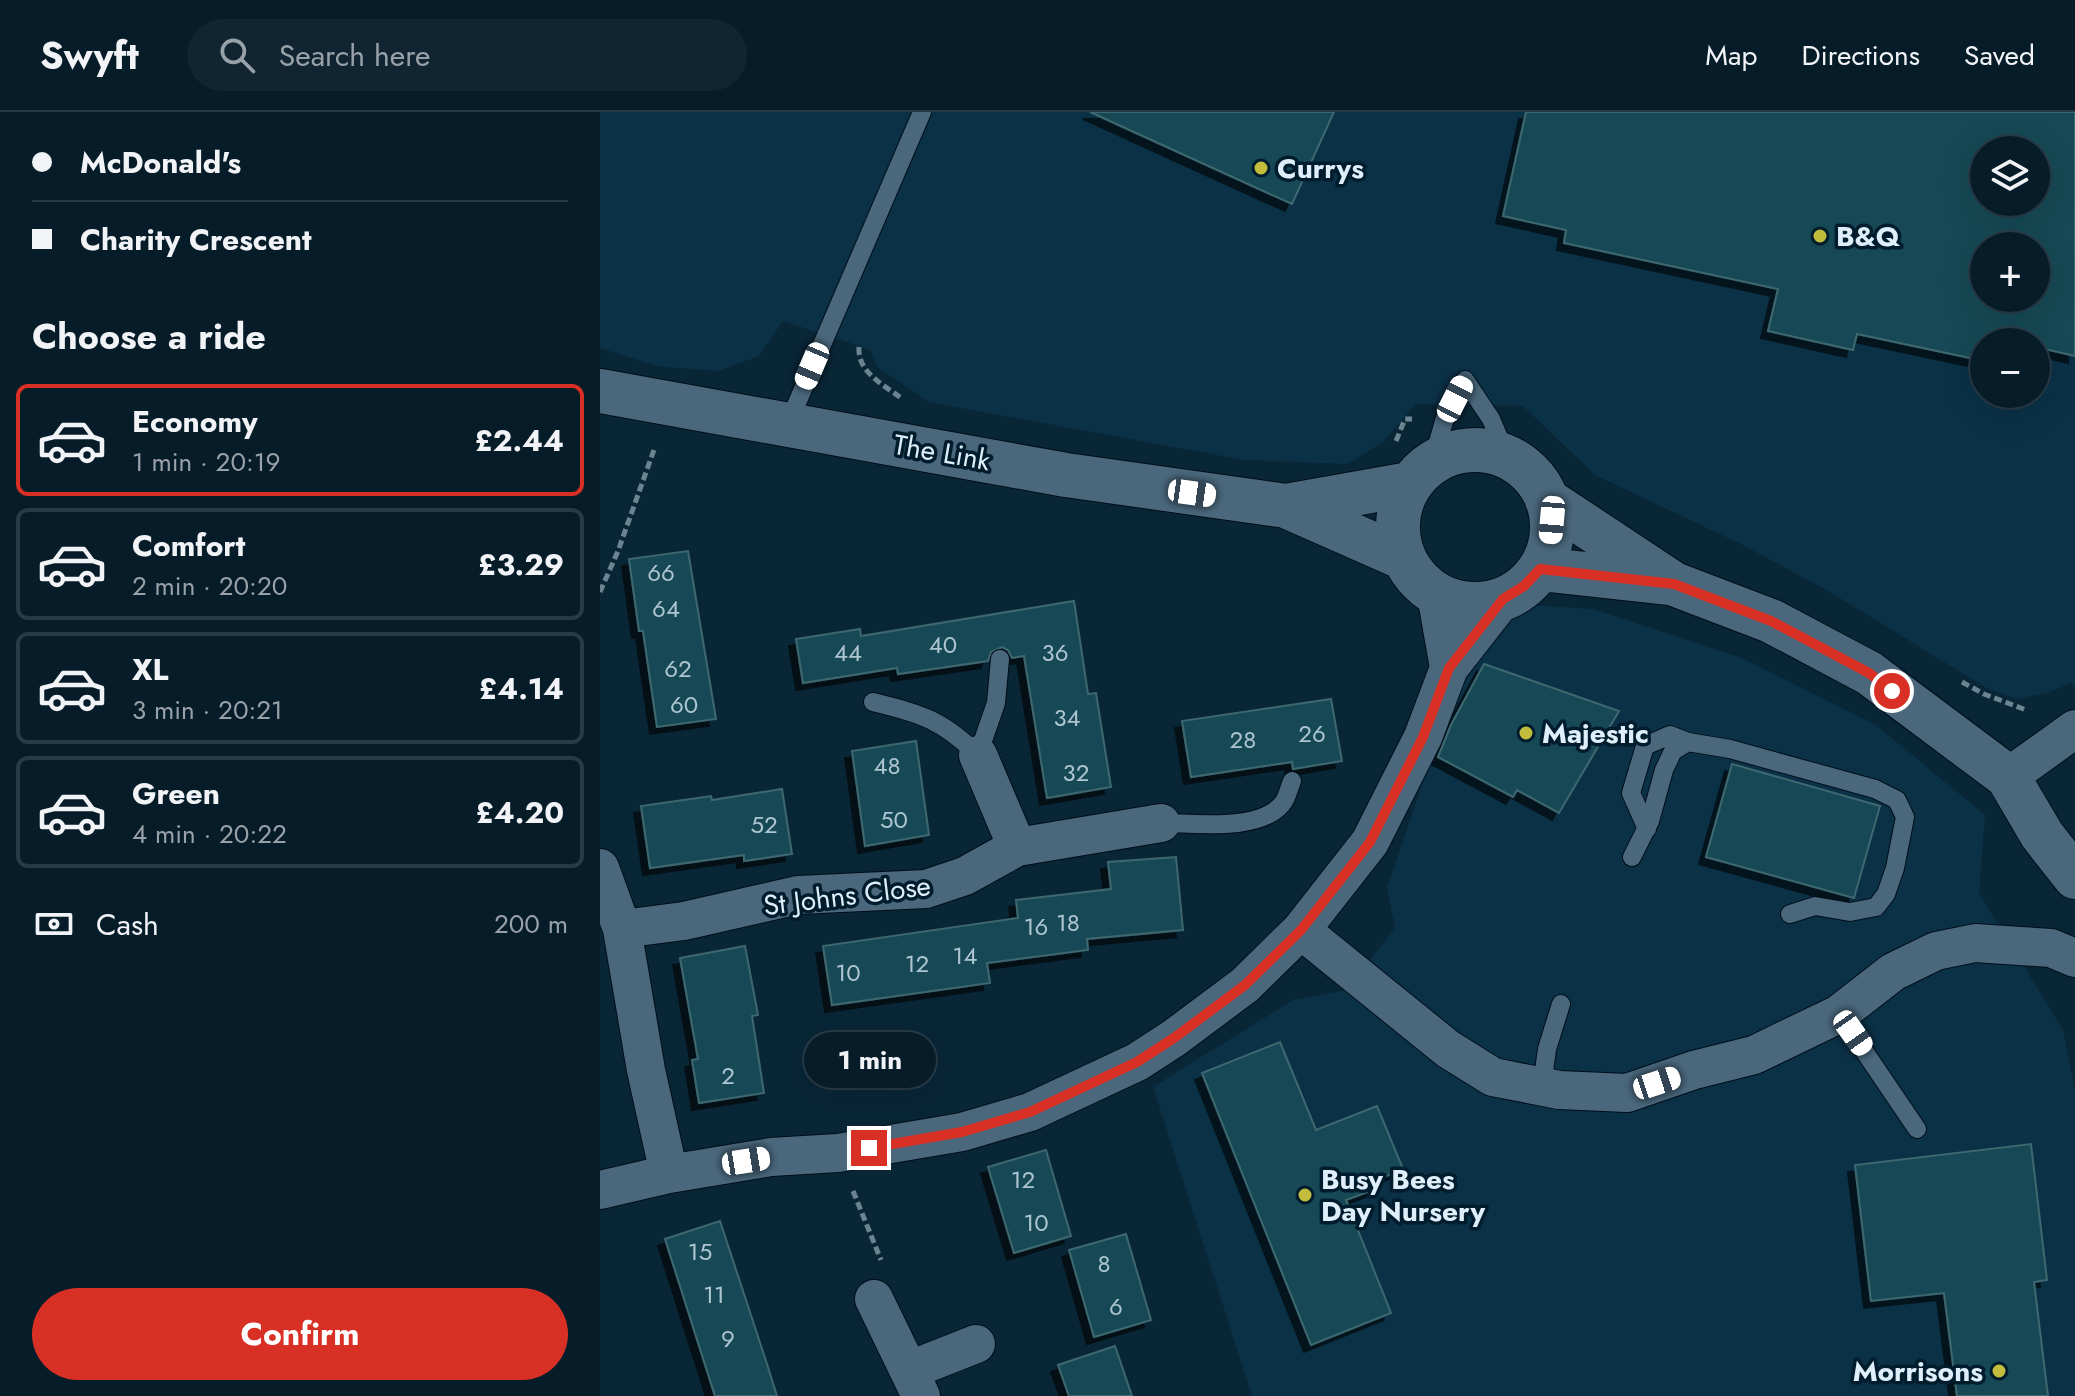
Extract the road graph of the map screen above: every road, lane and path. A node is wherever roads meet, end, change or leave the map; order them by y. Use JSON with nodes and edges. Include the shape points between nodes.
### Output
{"nodes":[{"id":1,"x":922,"y":112,"type":"edge"},
{"id":2,"x":600,"y":391,"type":"edge"},
{"id":3,"x":668,"y":403,"type":"junction"},
{"id":4,"x":788,"y":424,"type":"junction"},
{"id":5,"x":1507,"y":457,"type":"junction"},
{"id":6,"x":1421,"y":474,"type":"junction"},
{"id":7,"x":1547,"y":500,"type":"junction"},
{"id":8,"x":1286,"y":506,"type":"junction"},
{"id":9,"x":1404,"y":558,"type":"junction"},
{"id":10,"x":1540,"y":569,"type":"junction"},
{"id":11,"x":1674,"y":584,"type":"junction"},
{"id":12,"x":600,"y":592,"type":"edge"},
{"id":13,"x":1436,"y":594,"type":"junction"},
{"id":14,"x":1503,"y":599,"type":"junction"},
{"id":15,"x":1000,"y":659,"type":"dead end"},
{"id":16,"x":1449,"y":668,"type":"junction"},
{"id":17,"x":873,"y":702,"type":"dead end"},
{"id":18,"x":2075,"y":729,"type":"edge"},
{"id":19,"x":1688,"y":742,"type":"junction"},
{"id":20,"x":978,"y":755,"type":"junction"},
{"id":21,"x":2008,"y":777,"type":"junction"},
{"id":22,"x":1292,"y":781,"type":"dead end"},
{"id":23,"x":1161,"y":823,"type":"joint"},
{"id":24,"x":1647,"y":829,"type":"junction"},
{"id":25,"x":1017,"y":847,"type":"junction"},
{"id":26,"x":1632,"y":857,"type":"dead end"},
{"id":27,"x":600,"y":868,"type":"edge"},
{"id":28,"x":2075,"y":877,"type":"edge"},
{"id":29,"x":1790,"y":914,"type":"dead end"},
{"id":30,"x":622,"y":929,"type":"junction"},
{"id":31,"x":1301,"y":930,"type":"junction"},
{"id":32,"x":2075,"y":958,"type":"edge"},
{"id":33,"x":1561,"y":1004,"type":"dead end"},
{"id":34,"x":1839,"y":1014,"type":"junction"},
{"id":35,"x":1542,"y":1086,"type":"junction"},
{"id":36,"x":1917,"y":1129,"type":"dead end"},
{"id":37,"x":838,"y":1153,"type":"junction"},
{"id":38,"x":669,"y":1174,"type":"junction"},
{"id":39,"x":600,"y":1190,"type":"edge"},
{"id":40,"x":874,"y":1299,"type":"joint"},
{"id":41,"x":976,"y":1344,"type":"dead end"},
{"id":42,"x":915,"y":1383,"type":"edge"}],
"edges":[{"from":1,"to":4,"type":"lane"},
{"from":2,"to":3,"type":"street","name":"The Link"},
{"from":3,"to":4,"type":"street","name":"The Link"},
{"from":3,"to":12,"type":"path"},
{"from":4,"to":8,"type":"street","name":"The Link","via":[[1066,475]]},
{"from":5,"to":6,"type":"street","name":"The Link","via":[[1469,450],[1450,454]]},
{"from":5,"to":6,"type":"lane","via":[[1491,419],[1465,380]]},
{"from":5,"to":7,"type":"street","name":"The Link","via":[[1525,468]]},
{"from":6,"to":8,"type":"street","name":"The Link"},
{"from":6,"to":9,"type":"street","via":[[1399,509]]},
{"from":7,"to":10,"type":"street","via":[[1552,520]]},
{"from":7,"to":11,"type":"street","name":"The Link"},
{"from":8,"to":9,"type":"street","name":"The Link"},
{"from":9,"to":13,"type":"street","name":"The Link","via":[[1417,579]]},
{"from":10,"to":11,"type":"street","name":"The Link"},
{"from":10,"to":14,"type":"street"},
{"from":11,"to":21,"type":"street","name":"The Link","via":[[1771,621],[1869,673]]},
{"from":13,"to":14,"type":"street","via":[[1463,604]]},
{"from":13,"to":16,"type":"street"},
{"from":14,"to":16,"type":"street"},
{"from":15,"to":20,"type":"lane","via":[[996,703]]},
{"from":16,"to":31,"type":"street","via":[[1423,737],[1370,842]]},
{"from":17,"to":20,"type":"lane","via":[[922,715],[956,733]]},
{"from":18,"to":21,"type":"street"},
{"from":19,"to":24,"type":"lane","via":[[1673,751]]},
{"from":19,"to":24,"type":"lane","via":[[1670,735],[1645,746],[1631,793]]},
{"from":19,"to":29,"type":"lane","via":[[1875,789],[1897,800],[1905,817],[1895,868],[1876,907],[1850,912],[1815,906]]},
{"from":20,"to":25,"type":"street"},
{"from":21,"to":28,"type":"street","name":"The Link","via":[[2042,835]]},
{"from":22,"to":23,"type":"lane","via":[[1282,804],[1258,820]]},
{"from":23,"to":25,"type":"street","name":"St Johns Close"},
{"from":24,"to":26,"type":"lane"},
{"from":25,"to":30,"type":"street","name":"St Johns Close","via":[[965,876],[926,889],[798,895]]},
{"from":27,"to":30,"type":"street"},
{"from":30,"to":38,"type":"street"},
{"from":31,"to":35,"type":"street","via":[[1448,1049],[1493,1077]]},
{"from":31,"to":37,"type":"street","via":[[1245,985],[1174,1038],[1115,1073],[1030,1112],[962,1132]]},
{"from":32,"to":34,"type":"street","via":[[2051,948],[1975,943],[1936,951],[1893,972]]},
{"from":33,"to":35,"type":"lane"},
{"from":34,"to":35,"type":"street","via":[[1754,1055],[1627,1093]]},
{"from":34,"to":36,"type":"lane"},
{"from":37,"to":38,"type":"street","via":[[771,1157]]},
{"from":37,"to":40,"type":"path","via":[[889,1278]]},
{"from":38,"to":39,"type":"street"},
{"from":40,"to":42,"type":"street"},
{"from":41,"to":42,"type":"street"}]}
